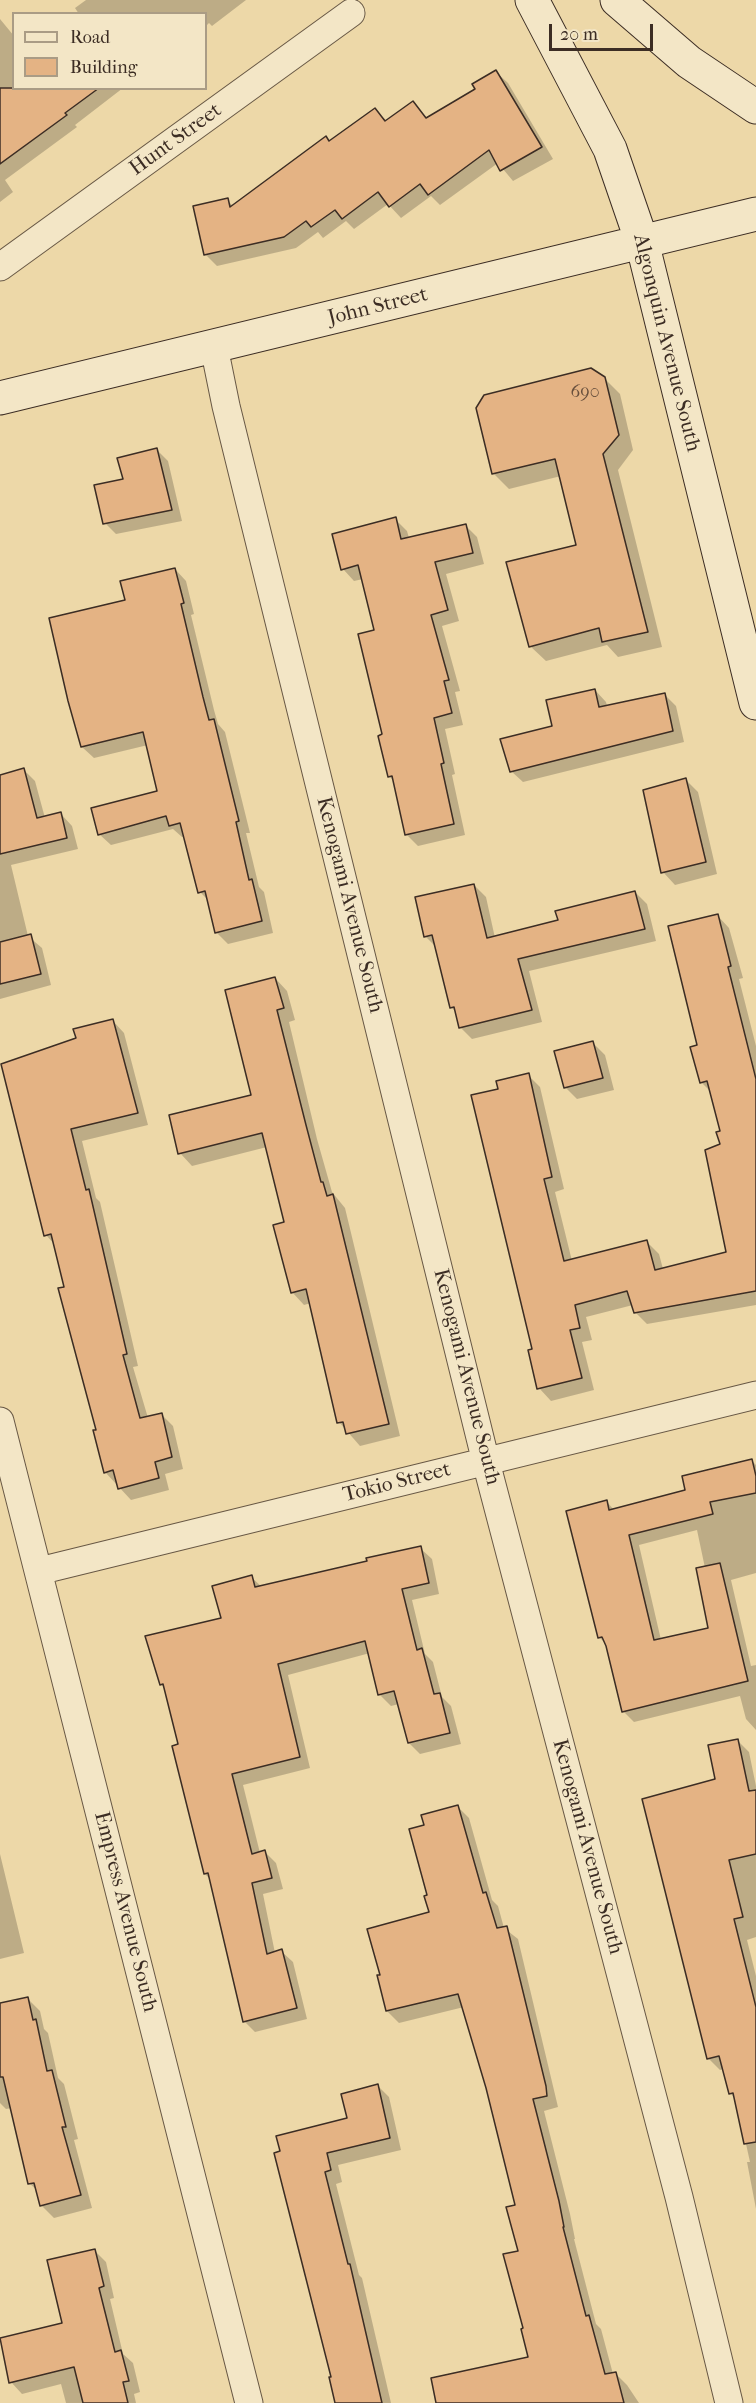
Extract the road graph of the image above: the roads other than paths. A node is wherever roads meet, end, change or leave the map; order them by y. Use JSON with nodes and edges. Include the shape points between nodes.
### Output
{"nodes":[{"id":1,"x":532,"y":0,"type":"edge"},
{"id":2,"x":617,"y":0,"type":"edge"},
{"id":3,"x":351,"y":13,"type":"dead end"},
{"id":4,"x":756,"y":107,"type":"edge"},
{"id":5,"x":756,"y":214,"type":"edge"},
{"id":6,"x":642,"y":242,"type":"junction"},
{"id":7,"x":0,"y":267,"type":"edge"},
{"id":8,"x":214,"y":347,"type":"junction"},
{"id":9,"x":0,"y":398,"type":"edge"},
{"id":10,"x":756,"y":703,"type":"edge"},
{"id":11,"x":756,"y":1395,"type":"edge"},
{"id":12,"x":0,"y":1421,"type":"edge"},
{"id":13,"x":486,"y":1462,"type":"junction"},
{"id":14,"x":39,"y":1571,"type":"junction"},
{"id":15,"x":249,"y":2403,"type":"edge"},
{"id":16,"x":729,"y":2403,"type":"edge"}],
"edges":[{"from":1,"to":6,"type":"main road","name":"Algonquin Avenue South","via":[[610,149]]},
{"from":2,"to":4,"type":"main road","via":[[689,62]]},
{"from":3,"to":7,"type":"street","name":"Hunt Street"},
{"from":5,"to":6,"type":"main road","name":"John Street"},
{"from":6,"to":8,"type":"main road","name":"John Street"},
{"from":6,"to":10,"type":"main road","name":"Algonquin Avenue South"},
{"from":8,"to":9,"type":"main road","name":"John Street"},
{"from":8,"to":13,"type":"street","name":"Kenogami Avenue South"},
{"from":11,"to":13,"type":"street","name":"Tokio Street"},
{"from":12,"to":14,"type":"street","name":"Empress Avenue South"},
{"from":13,"to":14,"type":"street","name":"Tokio Street"},
{"from":13,"to":16,"type":"street","name":"Kenogami Avenue South"},
{"from":14,"to":15,"type":"street","name":"Empress Avenue South"}]}
